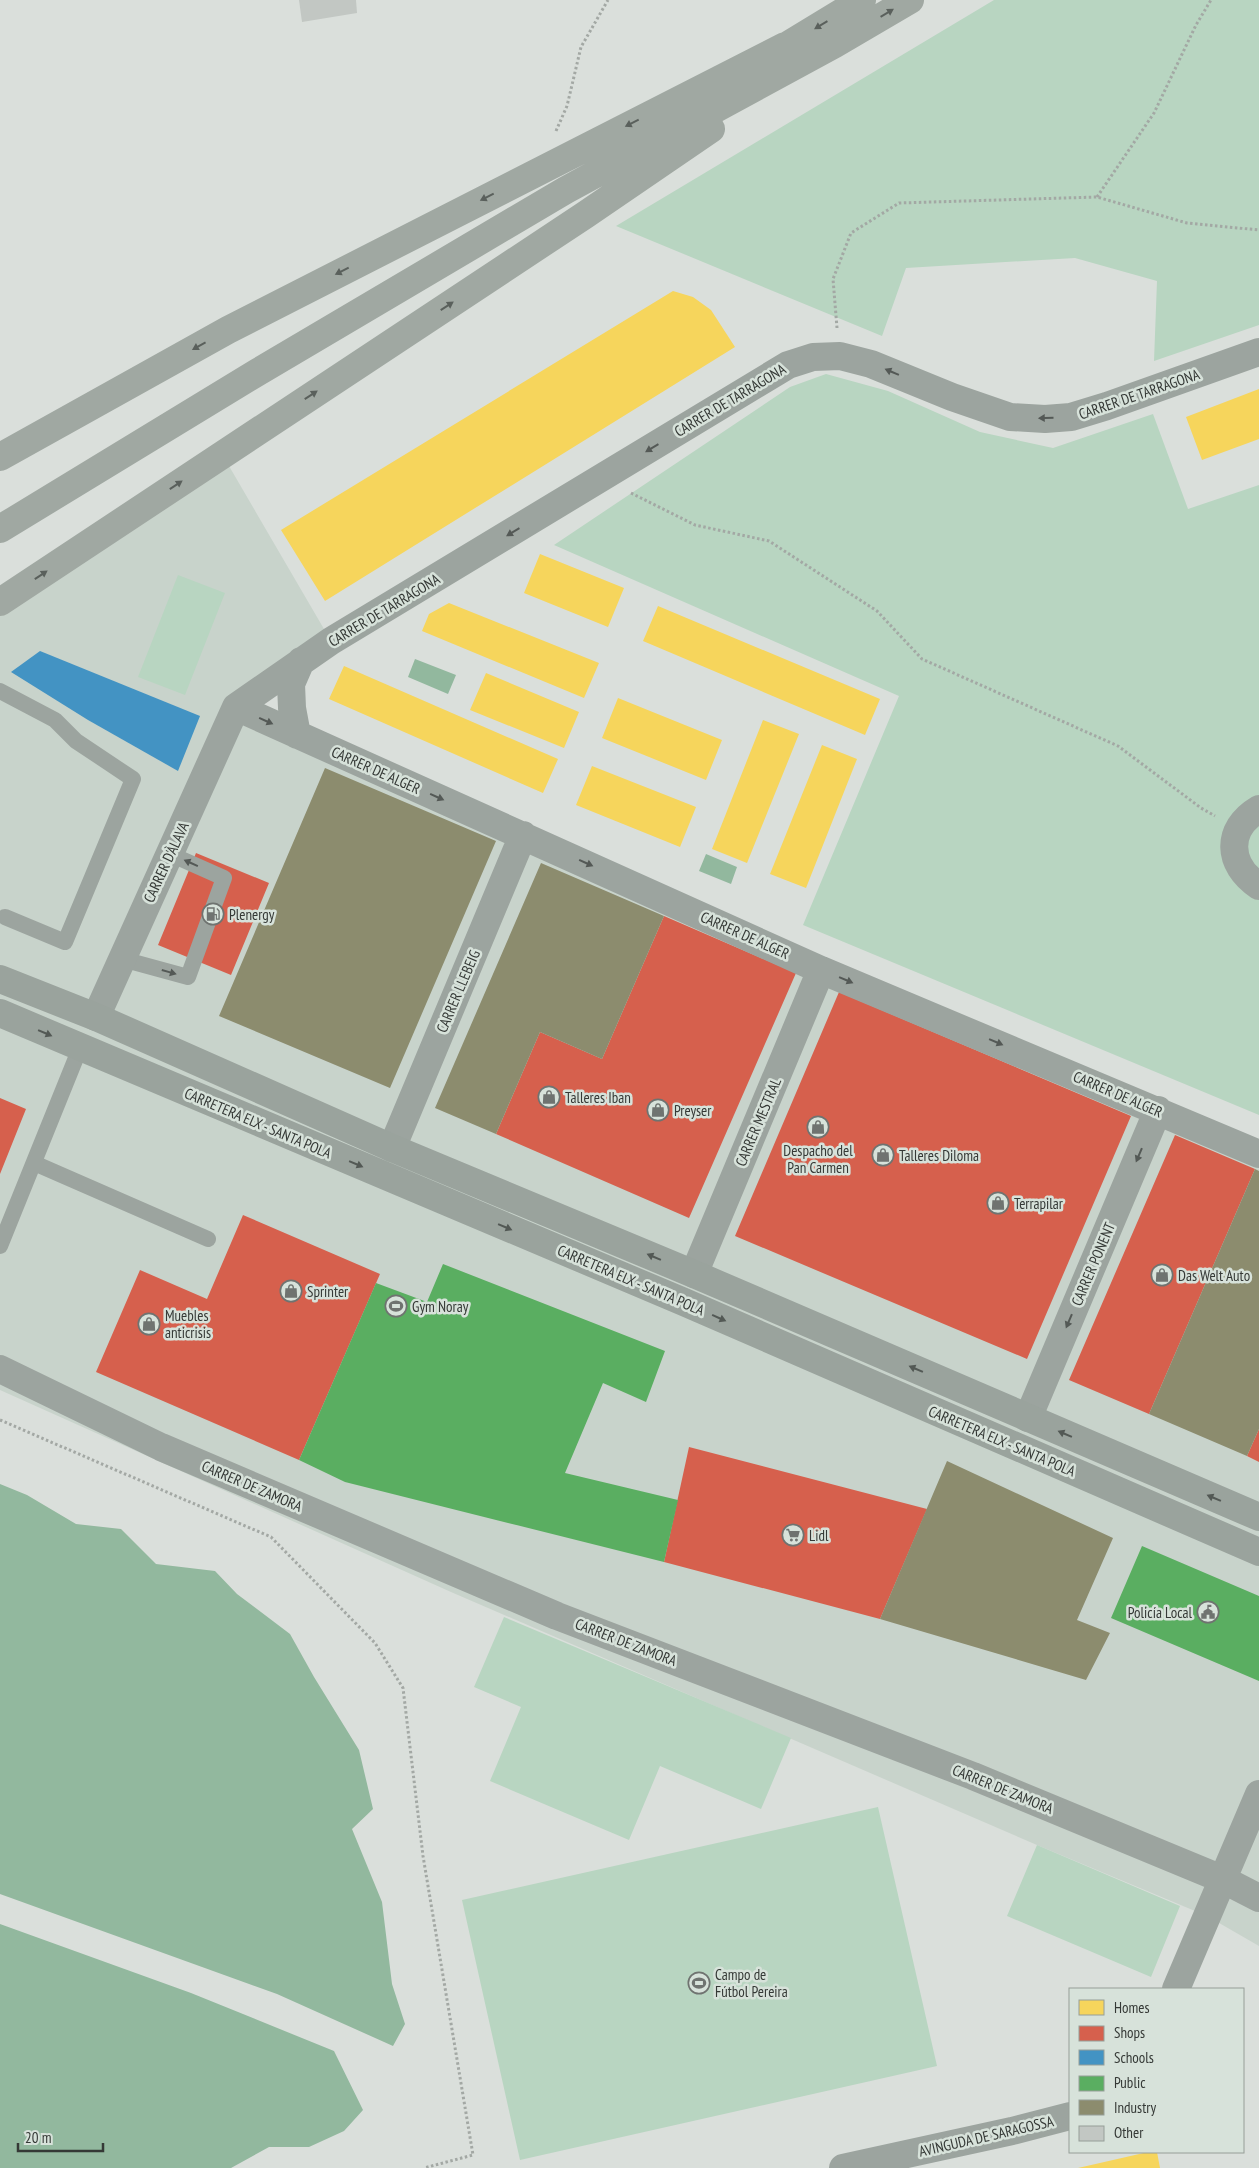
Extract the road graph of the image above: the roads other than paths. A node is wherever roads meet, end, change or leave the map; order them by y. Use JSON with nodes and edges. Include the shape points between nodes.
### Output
{"nodes":[{"id":1,"x":862,"y":0,"type":"edge"},
{"id":2,"x":910,"y":0,"type":"edge"},
{"id":3,"x":835,"y":44,"type":"junction"},
{"id":4,"x":785,"y":46,"type":"junction"},
{"id":5,"x":566,"y":190,"type":"junction"},
{"id":6,"x":1259,"y":352,"type":"edge"},
{"id":7,"x":0,"y":457,"type":"edge"},
{"id":8,"x":0,"y":529,"type":"edge"},
{"id":9,"x":0,"y":602,"type":"edge"},
{"id":10,"x":301,"y":661,"type":"junction"},
{"id":11,"x":0,"y":691,"type":"edge"},
{"id":12,"x":236,"y":707,"type":"junction"},
{"id":13,"x":297,"y":734,"type":"junction"},
{"id":14,"x":1259,"y":808,"type":"edge"},
{"id":15,"x":523,"y":835,"type":"junction"},
{"id":16,"x":170,"y":854,"type":"junction"},
{"id":17,"x":1259,"y":886,"type":"edge"},
{"id":18,"x":5,"y":917,"type":"dead end"},
{"id":19,"x":122,"y":959,"type":"junction"},
{"id":20,"x":821,"y":970,"type":"junction"},
{"id":21,"x":0,"y":979,"type":"edge"},
{"id":22,"x":0,"y":1013,"type":"edge"},
{"id":23,"x":96,"y":1017,"type":"junction"},
{"id":24,"x":80,"y":1048,"type":"junction"},
{"id":25,"x":1158,"y":1110,"type":"junction"},
{"id":26,"x":392,"y":1148,"type":"junction"},
{"id":27,"x":1259,"y":1154,"type":"edge"},
{"id":28,"x":34,"y":1163,"type":"junction"},
{"id":29,"x":208,"y":1239,"type":"dead end"},
{"id":30,"x":0,"y":1246,"type":"edge"},
{"id":31,"x":694,"y":1274,"type":"junction"},
{"id":32,"x":0,"y":1369,"type":"edge"},
{"id":33,"x":1028,"y":1418,"type":"junction"},
{"id":34,"x":1259,"y":1517,"type":"edge"},
{"id":35,"x":1259,"y":1552,"type":"edge"},
{"id":36,"x":1259,"y":1794,"type":"edge"},
{"id":37,"x":1222,"y":1879,"type":"junction"},
{"id":38,"x":1259,"y":1898,"type":"edge"},
{"id":39,"x":1176,"y":1988,"type":"edge"},
{"id":40,"x":1069,"y":2116,"type":"edge"},
{"id":41,"x":842,"y":2168,"type":"edge"}],
"edges":[{"from":1,"to":4,"type":"highway","one_way":true},
{"from":3,"to":2,"type":"highway","one_way":true},
{"from":3,"to":5,"type":"highway"},
{"from":9,"to":3,"type":"highway","one_way":true,"via":[[585,215]]},
{"from":4,"to":5,"type":"highway"},
{"from":4,"to":7,"type":"highway","one_way":true,"via":[[228,330]]},
{"from":5,"to":8,"type":"highway"},
{"from":6,"to":10,"type":"street","name":"CARRER DE TARRAGONA","one_way":true,"via":[[1072,417],[1045,419],[1010,417],[871,364],[840,356],[813,357],[788,365]]},
{"from":10,"to":12,"type":"street","name":"CARRER DE TARRAGONA"},
{"from":10,"to":13,"type":"street","via":[[291,684]]},
{"from":11,"to":18,"type":"lane","via":[[56,720],[76,741],[133,779],[65,942]]},
{"from":12,"to":13,"type":"street","name":"CARRER DE ALGER","one_way":true},
{"from":12,"to":16,"type":"street","name":"CARRER D'ÀLAVA"},
{"from":13,"to":15,"type":"street","name":"CARRER DE ALGER","one_way":true},
{"from":14,"to":17,"type":"street","via":[[1246,817],[1234,842],[1239,868]]},
{"from":15,"to":20,"type":"street","name":"CARRER DE ALGER","one_way":true},
{"from":15,"to":26,"type":"street","name":"CARRER LLEBEIG"},
{"from":16,"to":19,"type":"street","name":"CARRER D'ÀLAVA"},
{"from":19,"to":16,"type":"lane","one_way":true,"via":[[188,977],[224,878]]},
{"from":19,"to":23,"type":"street","name":"CARRER D'ÀLAVA"},
{"from":20,"to":25,"type":"street","name":"CARRER DE ALGER","one_way":true},
{"from":20,"to":31,"type":"street","name":"CARRER MESTRAL"},
{"from":21,"to":23,"type":"main road","name":"CARRETERA ELX - SANTA POLA"},
{"from":22,"to":24,"type":"main road","name":"CARRETERA ELX - SANTA POLA","one_way":true},
{"from":23,"to":26,"type":"main road","name":"CARRETERA ELX - SANTA POLA"},
{"from":24,"to":28,"type":"lane"},
{"from":24,"to":35,"type":"main road","name":"CARRETERA ELX - SANTA POLA","one_way":true,"via":[[684,1302]]},
{"from":25,"to":27,"type":"street","name":"CARRER DE ALGER"},
{"from":25,"to":33,"type":"street","name":"CARRER PONENT","one_way":true},
{"from":31,"to":26,"type":"main road","name":"CARRETERA ELX - SANTA POLA","one_way":true},
{"from":28,"to":29,"type":"lane"},
{"from":28,"to":30,"type":"lane"},
{"from":33,"to":31,"type":"main road","name":"CARRETERA ELX - SANTA POLA","one_way":true},
{"from":32,"to":37,"type":"street","name":"CARRER DE ZAMORA","via":[[170,1451],[557,1616],[973,1776]]},
{"from":34,"to":33,"type":"main road","name":"CARRETERA ELX - SANTA POLA","one_way":true},
{"from":36,"to":37,"type":"street"},
{"from":37,"to":38,"type":"street","name":"CARRER DE ZAMORA"},
{"from":37,"to":39,"type":"street"},
{"from":40,"to":41,"type":"street","name":"AVINGUDA DE SARAGOSSA"}]}
